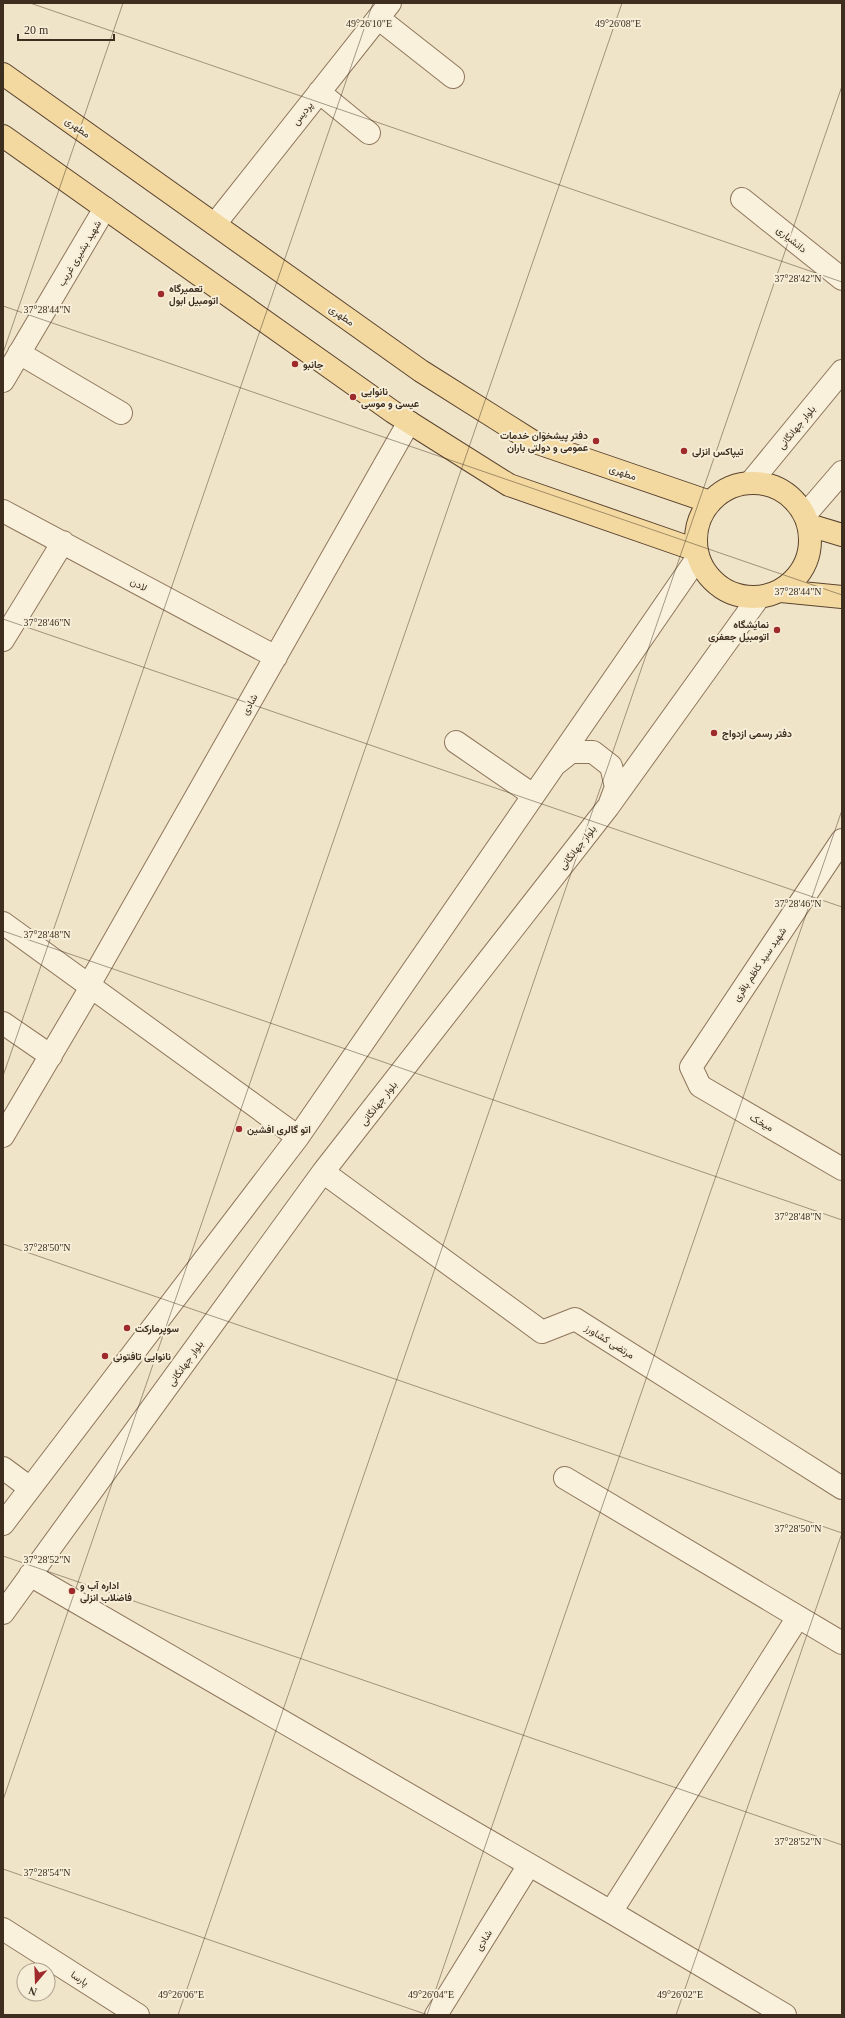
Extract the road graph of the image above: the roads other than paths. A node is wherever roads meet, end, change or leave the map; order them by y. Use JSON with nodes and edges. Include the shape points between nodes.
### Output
{"nodes":[{"id":1,"x":384,"y":11,"type":"edge"},
{"id":2,"x":3,"y":74,"type":"edge"},
{"id":3,"x":453,"y":78,"type":"dead end"},
{"id":4,"x":319,"y":92,"type":"junction"},
{"id":5,"x":369,"y":133,"type":"dead end"},
{"id":6,"x":3,"y":136,"type":"edge"},
{"id":7,"x":742,"y":200,"type":"dead end"},
{"id":8,"x":105,"y":208,"type":"junction"},
{"id":9,"x":215,"y":224,"type":"junction"},
{"id":10,"x":842,"y":279,"type":"edge"},
{"id":11,"x":19,"y":353,"type":"junction"},
{"id":12,"x":842,"y":371,"type":"edge"},
{"id":13,"x":3,"y":381,"type":"edge"},
{"id":14,"x":122,"y":413,"type":"dead end"},
{"id":15,"x":409,"y":422,"type":"junction"},
{"id":16,"x":842,"y":472,"type":"edge"},
{"id":17,"x":750,"y":483,"type":"junction"},
{"id":18,"x":710,"y":502,"type":"junction"},
{"id":19,"x":3,"y":511,"type":"edge"},
{"id":20,"x":807,"y":520,"type":"junction"},
{"id":21,"x":842,"y":535,"type":"edge"},
{"id":22,"x":63,"y":542,"type":"junction"},
{"id":23,"x":697,"y":554,"type":"junction"},
{"id":24,"x":781,"y":591,"type":"junction"},
{"id":25,"x":842,"y":597,"type":"edge"},
{"id":26,"x":759,"y":598,"type":"junction"},
{"id":27,"x":3,"y":640,"type":"edge"},
{"id":28,"x":276,"y":657,"type":"junction"},
{"id":29,"x":456,"y":742,"type":"dead end"},
{"id":30,"x":554,"y":766,"type":"junction"},
{"id":31,"x":533,"y":795,"type":"junction"},
{"id":32,"x":608,"y":807,"type":"junction"},
{"id":33,"x":842,"y":840,"type":"edge"},
{"id":34,"x":3,"y":923,"type":"edge"},
{"id":35,"x":90,"y":986,"type":"junction"},
{"id":36,"x":3,"y":1023,"type":"edge"},
{"id":37,"x":50,"y":1056,"type":"junction"},
{"id":38,"x":691,"y":1067,"type":"joint"},
{"id":39,"x":4,"y":1132,"type":"edge"},
{"id":40,"x":298,"y":1137,"type":"junction"},
{"id":41,"x":842,"y":1169,"type":"edge"},
{"id":42,"x":323,"y":1172,"type":"junction"},
{"id":43,"x":3,"y":1468,"type":"edge"},
{"id":44,"x":565,"y":1478,"type":"dead end"},
{"id":45,"x":30,"y":1488,"type":"junction"},
{"id":46,"x":842,"y":1488,"type":"edge"},
{"id":47,"x":3,"y":1524,"type":"edge"},
{"id":48,"x":30,"y":1576,"type":"junction"},
{"id":49,"x":3,"y":1613,"type":"edge"},
{"id":50,"x":798,"y":1617,"type":"junction"},
{"id":51,"x":842,"y":1643,"type":"edge"},
{"id":52,"x":529,"y":1865,"type":"junction"},
{"id":53,"x":612,"y":1912,"type":"junction"},
{"id":54,"x":3,"y":1929,"type":"edge"},
{"id":55,"x":138,"y":2015,"type":"edge"},
{"id":56,"x":436,"y":2015,"type":"edge"},
{"id":57,"x":785,"y":2015,"type":"edge"}],
"edges":[{"from":1,"to":3,"type":"street"},
{"from":1,"to":4,"type":"street","name":"پردیس"},
{"from":2,"to":9,"type":"main road","name":"مطهری"},
{"from":4,"to":5,"type":"street"},
{"from":4,"to":9,"type":"street","name":"پردیس"},
{"from":6,"to":8,"type":"main road"},
{"from":7,"to":10,"type":"street","name":"دانشیاری"},
{"from":8,"to":11,"type":"street","name":"شهید بشیری غریب"},
{"from":8,"to":15,"type":"main road"},
{"from":9,"to":18,"type":"main road","name":"مطهری","via":[[421,371],[532,441]]},
{"from":11,"to":13,"type":"street","name":"شهید بشیری غریب"},
{"from":11,"to":14,"type":"street"},
{"from":12,"to":17,"type":"street","name":"بلوار جهانگانی"},
{"from":15,"to":23,"type":"main road","via":[[509,486]]},
{"from":15,"to":28,"type":"street","name":"شادی"},
{"from":16,"to":20,"type":"street"},
{"from":17,"to":18,"type":"main road","via":[[728,489]]},
{"from":17,"to":20,"type":"main road","via":[[776,488],[798,504]]},
{"from":18,"to":23,"type":"main road","via":[[701,516],[696,533]]},
{"from":19,"to":22,"type":"street","name":"لادن"},
{"from":20,"to":21,"type":"main road"},
{"from":20,"to":24,"type":"main road","via":[[811,544],[806,563],[796,579]]},
{"from":22,"to":27,"type":"street"},
{"from":22,"to":28,"type":"street","name":"لادن"},
{"from":23,"to":26,"type":"main road","via":[[705,572],[715,583],[728,592],[743,597]]},
{"from":23,"to":30,"type":"street"},
{"from":24,"to":25,"type":"main road"},
{"from":24,"to":26,"type":"main road"},
{"from":26,"to":32,"type":"street","name":"بلوار جهانگانی"},
{"from":28,"to":35,"type":"street","name":"شادی"},
{"from":29,"to":31,"type":"street"},
{"from":30,"to":31,"type":"street"},
{"from":30,"to":32,"type":"street","via":[[571,752],[593,752],[611,766],[616,787]]},
{"from":31,"to":40,"type":"street"},
{"from":32,"to":42,"type":"street","name":"بلوار جهانگانی"},
{"from":33,"to":38,"type":"street","name":"شهید سید کاظم باقری"},
{"from":34,"to":35,"type":"street"},
{"from":35,"to":37,"type":"street","name":"شادی"},
{"from":35,"to":40,"type":"street"},
{"from":36,"to":37,"type":"street"},
{"from":37,"to":39,"type":"street","name":"شادی"},
{"from":38,"to":41,"type":"street","name":"میخک","via":[[700,1086]]},
{"from":40,"to":45,"type":"street"},
{"from":42,"to":46,"type":"street","name":"مرتضی کشاورز","via":[[542,1332],[575,1319]]},
{"from":42,"to":48,"type":"street","name":"بلوار جهانگانی"},
{"from":43,"to":45,"type":"street"},
{"from":44,"to":50,"type":"street"},
{"from":45,"to":47,"type":"street"},
{"from":48,"to":49,"type":"street","name":"بلوار جهانگانی"},
{"from":48,"to":52,"type":"street"},
{"from":50,"to":51,"type":"street"},
{"from":50,"to":53,"type":"street"},
{"from":52,"to":53,"type":"street"},
{"from":52,"to":56,"type":"street","name":"شادی"},
{"from":53,"to":57,"type":"street"},
{"from":54,"to":55,"type":"street","name":"پارسا"}]}
